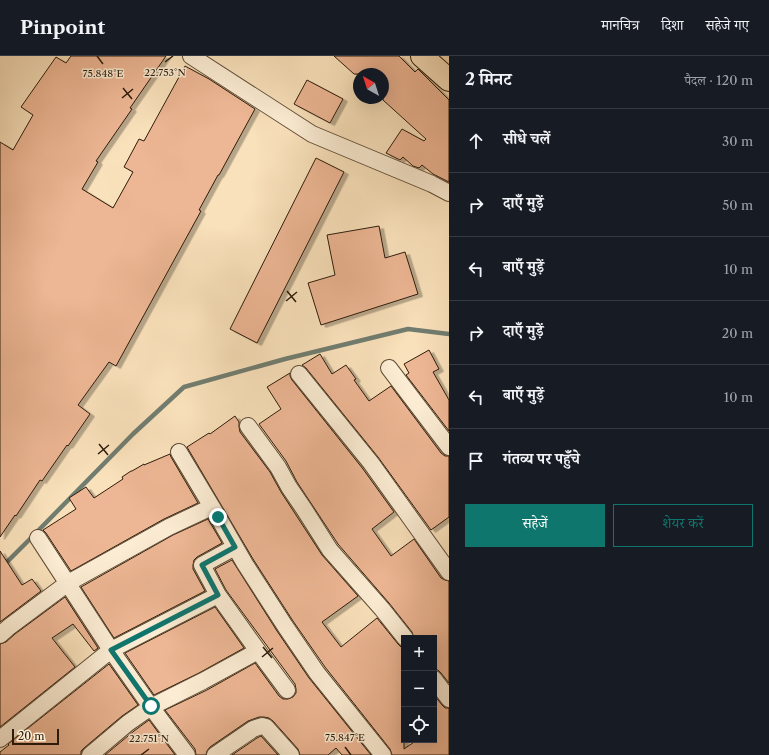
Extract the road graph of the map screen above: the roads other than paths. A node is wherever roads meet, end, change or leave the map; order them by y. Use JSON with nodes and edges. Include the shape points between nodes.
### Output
{"nodes":[{"id":1,"x":192,"y":56,"type":"edge"},
{"id":2,"x":422,"y":56,"type":"edge"},
{"id":3,"x":449,"y":80,"type":"edge"},
{"id":4,"x":449,"y":193,"type":"edge"},
{"id":5,"x":389,"y":368,"type":"dead end"},
{"id":6,"x":299,"y":374,"type":"dead end"},
{"id":7,"x":248,"y":426,"type":"dead end"},
{"id":8,"x":449,"y":447,"type":"edge"},
{"id":9,"x":179,"y":452,"type":"dead end"},
{"id":10,"x":212,"y":507,"type":"junction"},
{"id":11,"x":38,"y":538,"type":"dead end"},
{"id":12,"x":235,"y":547,"type":"junction"},
{"id":13,"x":449,"y":572,"type":"edge"},
{"id":14,"x":68,"y":583,"type":"junction"},
{"id":15,"x":218,"y":595,"type":"junction"},
{"id":16,"x":0,"y":635,"type":"edge"},
{"id":17,"x":403,"y":635,"type":"edge"},
{"id":18,"x":111,"y":650,"type":"junction"},
{"id":19,"x":258,"y":651,"type":"junction"},
{"id":20,"x":437,"y":683,"type":"edge"},
{"id":21,"x":287,"y":690,"type":"dead end"},
{"id":22,"x":449,"y":699,"type":"edge"},
{"id":23,"x":151,"y":706,"type":"junction"},
{"id":24,"x":0,"y":739,"type":"edge"},
{"id":25,"x":90,"y":755,"type":"edge"},
{"id":26,"x":186,"y":755,"type":"edge"},
{"id":27,"x":215,"y":755,"type":"edge"},
{"id":28,"x":290,"y":755,"type":"edge"},
{"id":29,"x":383,"y":755,"type":"edge"}],
"edges":[{"from":1,"to":4,"type":"street","via":[[312,134]]},
{"from":2,"to":3,"type":"main road"},
{"from":5,"to":8,"type":"street"},
{"from":6,"to":13,"type":"street","via":[[371,463]]},
{"from":7,"to":17,"type":"street","via":[[278,467],[288,487],[330,550]]},
{"from":9,"to":10,"type":"street"},
{"from":10,"to":12,"type":"street"},
{"from":10,"to":14,"type":"street"},
{"from":11,"to":14,"type":"street"},
{"from":12,"to":15,"type":"street","via":[[202,565]]},
{"from":12,"to":29,"type":"street","via":[[317,673]]},
{"from":14,"to":16,"type":"street"},
{"from":14,"to":18,"type":"street"},
{"from":15,"to":18,"type":"street"},
{"from":15,"to":19,"type":"street"},
{"from":18,"to":23,"type":"street"},
{"from":18,"to":24,"type":"street"},
{"from":19,"to":21,"type":"street"},
{"from":19,"to":23,"type":"street"},
{"from":20,"to":22,"type":"street"},
{"from":23,"to":25,"type":"street"},
{"from":23,"to":26,"type":"street"},
{"from":27,"to":28,"type":"street","via":[[253,729],[262,726],[266,727]]}]}
